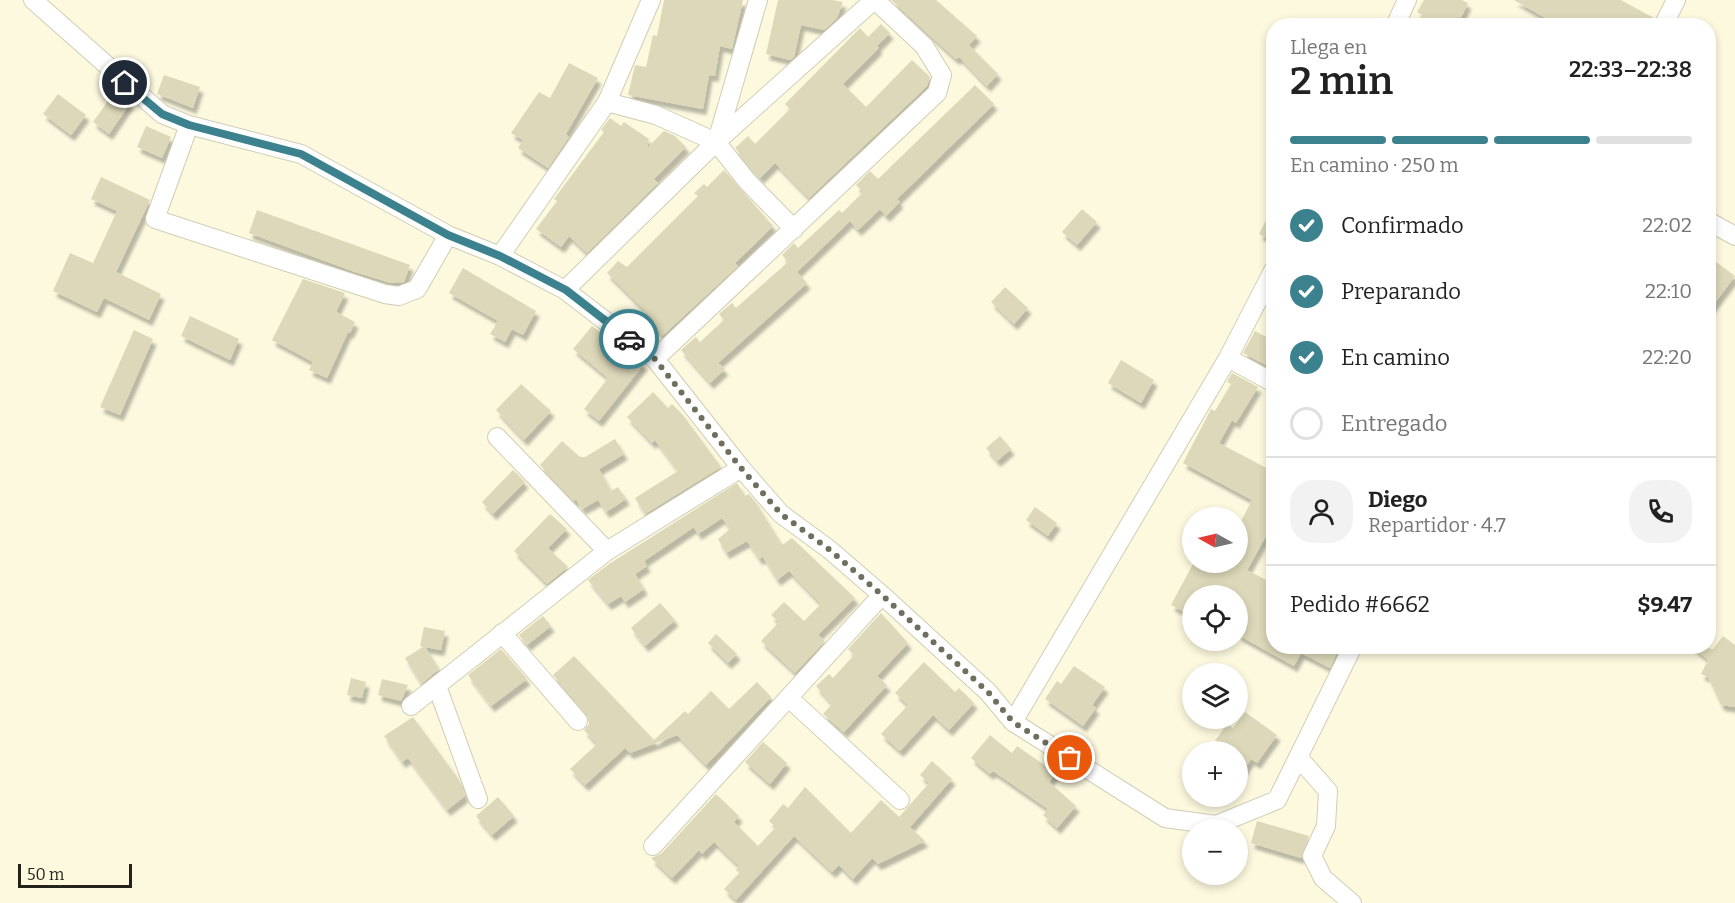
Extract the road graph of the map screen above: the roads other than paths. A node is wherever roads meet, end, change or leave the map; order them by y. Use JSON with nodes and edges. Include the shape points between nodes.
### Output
{"nodes":[{"id":1,"x":33,"y":0,"type":"edge"},
{"id":2,"x":651,"y":0,"type":"edge"},
{"id":3,"x":758,"y":0,"type":"edge"},
{"id":4,"x":874,"y":0,"type":"edge"},
{"id":5,"x":1407,"y":0,"type":"edge"},
{"id":6,"x":1676,"y":0,"type":"edge"},
{"id":7,"x":1399,"y":18,"type":"edge"},
{"id":8,"x":1667,"y":18,"type":"edge"},
{"id":9,"x":607,"y":102,"type":"junction"},
{"id":10,"x":189,"y":125,"type":"junction"},
{"id":11,"x":716,"y":142,"type":"junction"},
{"id":12,"x":1716,"y":225,"type":"edge"},
{"id":13,"x":794,"y":229,"type":"junction"},
{"id":14,"x":448,"y":235,"type":"junction"},
{"id":15,"x":1735,"y":236,"type":"edge"},
{"id":16,"x":500,"y":256,"type":"junction"},
{"id":17,"x":1266,"y":284,"type":"edge"},
{"id":18,"x":566,"y":290,"type":"junction"},
{"id":19,"x":1228,"y":358,"type":"junction"},
{"id":20,"x":655,"y":359,"type":"junction"},
{"id":21,"x":1266,"y":379,"type":"edge"},
{"id":22,"x":497,"y":437,"type":"dead end"},
{"id":23,"x":741,"y":468,"type":"junction"},
{"id":24,"x":607,"y":551,"type":"junction"},
{"id":25,"x":882,"y":595,"type":"junction"},
{"id":26,"x":502,"y":633,"type":"junction"},
{"id":27,"x":1349,"y":654,"type":"edge"},
{"id":28,"x":437,"y":686,"type":"junction"},
{"id":29,"x":790,"y":699,"type":"junction"},
{"id":30,"x":411,"y":706,"type":"dead end"},
{"id":31,"x":578,"y":721,"type":"dead end"},
{"id":32,"x":1013,"y":722,"type":"junction"},
{"id":33,"x":1298,"y":757,"type":"junction"},
{"id":34,"x":478,"y":799,"type":"dead end"},
{"id":35,"x":900,"y":800,"type":"dead end"},
{"id":36,"x":653,"y":846,"type":"dead end"},
{"id":37,"x":1352,"y":903,"type":"edge"}],
"edges":[{"from":1,"to":10,"type":"street","via":[[142,99],[162,114]]},
{"from":2,"to":9,"type":"street"},
{"from":3,"to":11,"type":"street"},
{"from":4,"to":11,"type":"street"},
{"from":4,"to":13,"type":"street","via":[[924,46],[942,75],[937,93]]},
{"from":5,"to":7,"type":"street"},
{"from":6,"to":8,"type":"street"},
{"from":9,"to":11,"type":"street","via":[[656,115]]},
{"from":9,"to":16,"type":"street"},
{"from":10,"to":14,"type":"street","via":[[301,154]]},
{"from":10,"to":14,"type":"street","via":[[155,219],[399,296],[417,289]]},
{"from":11,"to":13,"type":"street"},
{"from":11,"to":18,"type":"street"},
{"from":12,"to":15,"type":"street"},
{"from":13,"to":20,"type":"street"},
{"from":14,"to":16,"type":"street"},
{"from":16,"to":18,"type":"street"},
{"from":17,"to":19,"type":"street"},
{"from":18,"to":20,"type":"street"},
{"from":19,"to":21,"type":"street"},
{"from":19,"to":32,"type":"street"},
{"from":20,"to":23,"type":"street"},
{"from":22,"to":24,"type":"street"},
{"from":23,"to":24,"type":"street"},
{"from":23,"to":25,"type":"street","via":[[781,514]]},
{"from":24,"to":26,"type":"street"},
{"from":25,"to":29,"type":"street"},
{"from":25,"to":32,"type":"street","via":[[988,692]]},
{"from":26,"to":28,"type":"street"},
{"from":26,"to":31,"type":"street"},
{"from":27,"to":33,"type":"street"},
{"from":28,"to":30,"type":"street"},
{"from":28,"to":34,"type":"street"},
{"from":29,"to":35,"type":"street"},
{"from":29,"to":36,"type":"street"},
{"from":32,"to":33,"type":"street","via":[[1165,818],[1216,825],[1278,800]]},
{"from":33,"to":37,"type":"street","via":[[1328,791],[1326,826],[1312,856],[1323,878]]}]}
